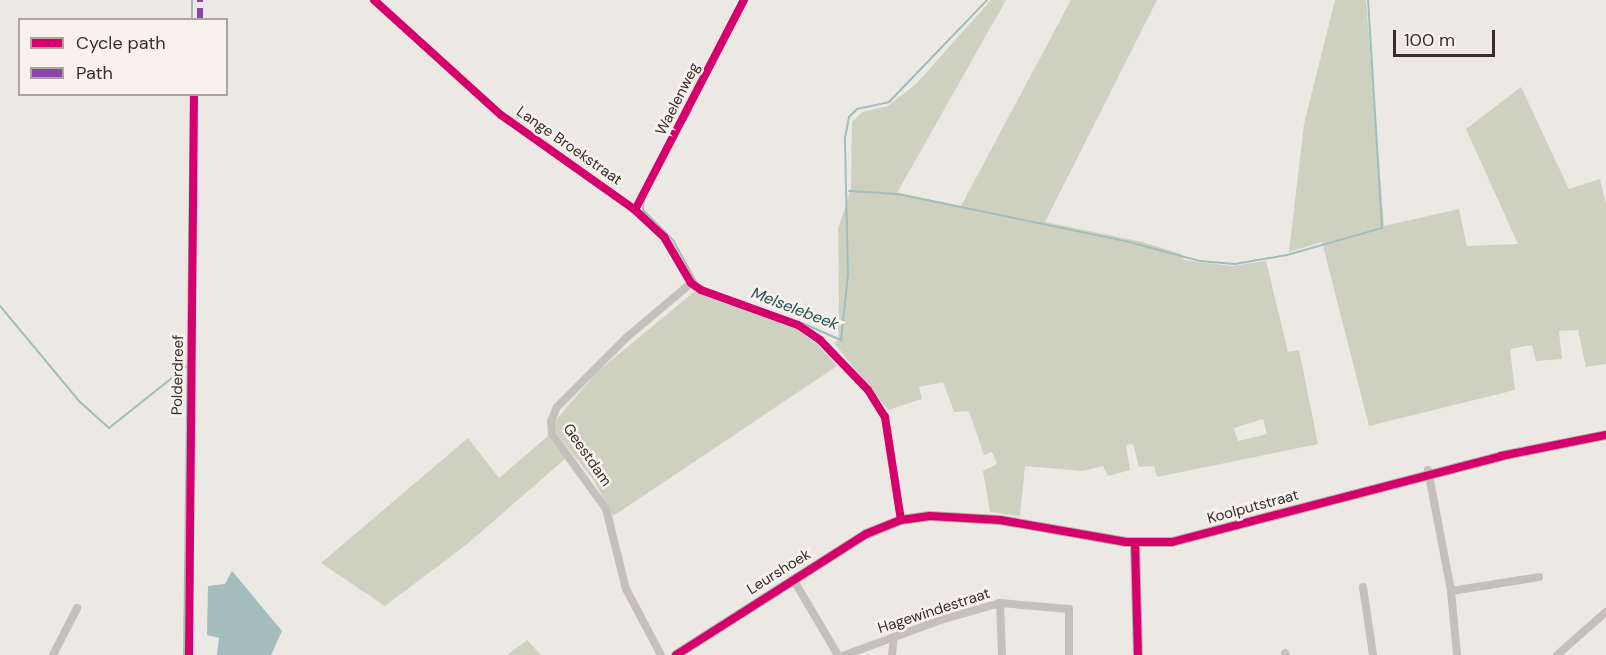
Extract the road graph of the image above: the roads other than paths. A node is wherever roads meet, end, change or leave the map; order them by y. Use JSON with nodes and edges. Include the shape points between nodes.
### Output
{"nodes":[{"id":1,"x":374,"y":0,"type":"edge"},
{"id":2,"x":744,"y":0,"type":"edge"},
{"id":3,"x":635,"y":210,"type":"junction"},
{"id":4,"x":691,"y":283,"type":"junction"},
{"id":5,"x":1606,"y":435,"type":"edge"},
{"id":6,"x":1429,"y":471,"type":"junction"},
{"id":7,"x":901,"y":520,"type":"junction"},
{"id":8,"x":1135,"y":543,"type":"junction"},
{"id":9,"x":1539,"y":577,"type":"dead end"},
{"id":10,"x":793,"y":579,"type":"junction"},
{"id":11,"x":1363,"y":587,"type":"dead end"},
{"id":12,"x":1451,"y":591,"type":"junction"},
{"id":13,"x":1000,"y":603,"type":"junction"},
{"id":14,"x":77,"y":608,"type":"dead end"},
{"id":15,"x":1606,"y":612,"type":"edge"},
{"id":16,"x":894,"y":637,"type":"junction"},
{"id":17,"x":53,"y":655,"type":"edge"},
{"id":18,"x":660,"y":655,"type":"edge"},
{"id":19,"x":676,"y":655,"type":"edge"},
{"id":20,"x":838,"y":655,"type":"edge"},
{"id":21,"x":845,"y":655,"type":"edge"},
{"id":22,"x":892,"y":655,"type":"edge"},
{"id":23,"x":1002,"y":655,"type":"edge"},
{"id":24,"x":1070,"y":655,"type":"edge"},
{"id":25,"x":1138,"y":655,"type":"edge"},
{"id":26,"x":1373,"y":655,"type":"edge"},
{"id":27,"x":1457,"y":655,"type":"edge"},
{"id":28,"x":1557,"y":655,"type":"edge"}],
"edges":[{"from":1,"to":3,"type":"street","name":"Lange Broekstraat","via":[[501,115]]},
{"from":2,"to":3,"type":"street","name":"Waelenweg"},
{"from":3,"to":4,"type":"street","name":"Lange Broekstraat","via":[[664,237]]},
{"from":4,"to":7,"type":"street","via":[[798,325],[820,340],[868,390],[888,427]]},
{"from":4,"to":18,"type":"street","name":"Geestdam","via":[[626,338],[557,407],[550,421],[552,434],[606,509],[626,589]]},
{"from":5,"to":6,"type":"street","name":"Koolputstraat"},
{"from":6,"to":8,"type":"street","name":"Koolputstraat","via":[[1172,542]]},
{"from":6,"to":12,"type":"street"},
{"from":7,"to":8,"type":"street","name":"Koolputstraat","via":[[930,516],[1000,520]]},
{"from":7,"to":10,"type":"street","name":"Leurshoek","via":[[866,534]]},
{"from":8,"to":25,"type":"street"},
{"from":9,"to":12,"type":"street"},
{"from":10,"to":19,"type":"street","name":"Leurshoek"},
{"from":10,"to":20,"type":"street"},
{"from":11,"to":26,"type":"street"},
{"from":12,"to":27,"type":"street"},
{"from":13,"to":16,"type":"street","name":"Hagewindestraat"},
{"from":13,"to":23,"type":"street"},
{"from":13,"to":24,"type":"street","name":"Hagewindestraat","via":[[1069,609]]},
{"from":14,"to":17,"type":"street"},
{"from":15,"to":28,"type":"street"},
{"from":16,"to":21,"type":"street","name":"Hagewindestraat"},
{"from":16,"to":22,"type":"street"}]}
